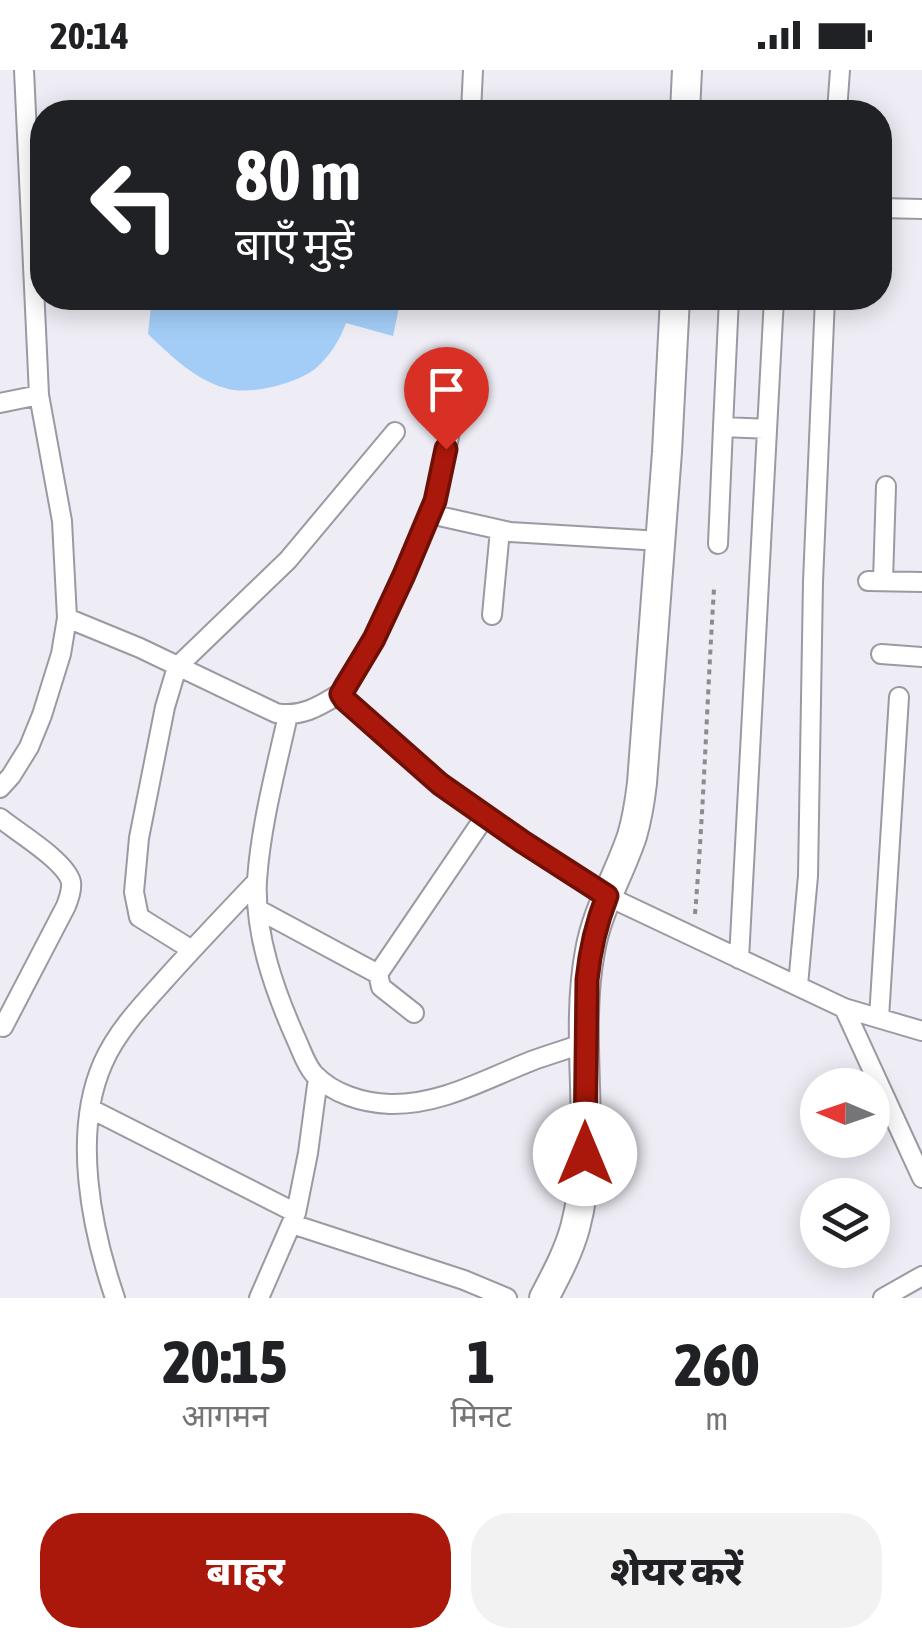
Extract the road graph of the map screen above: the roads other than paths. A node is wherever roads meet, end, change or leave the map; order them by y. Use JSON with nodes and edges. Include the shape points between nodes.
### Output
{"nodes":[{"id":1,"x":24,"y":70,"type":"edge"},
{"id":2,"x":474,"y":70,"type":"edge"},
{"id":3,"x":687,"y":70,"type":"edge"},
{"id":4,"x":840,"y":70,"type":"edge"},
{"id":5,"x":472,"y":100,"type":"edge"},
{"id":6,"x":685,"y":100,"type":"edge"},
{"id":7,"x":838,"y":100,"type":"edge"},
{"id":8,"x":30,"y":200,"type":"edge"},
{"id":9,"x":892,"y":208,"type":"edge"},
{"id":10,"x":922,"y":209,"type":"edge"},
{"id":11,"x":35,"y":310,"type":"edge"},
{"id":12,"x":673,"y":310,"type":"edge"},
{"id":13,"x":728,"y":310,"type":"edge"},
{"id":14,"x":773,"y":310,"type":"edge"},
{"id":15,"x":824,"y":310,"type":"edge"},
{"id":16,"x":39,"y":395,"type":"junction"},
{"id":17,"x":0,"y":403,"type":"edge"},
{"id":18,"x":452,"y":422,"type":"dead end"},
{"id":19,"x":723,"y":427,"type":"junction"},
{"id":20,"x":767,"y":429,"type":"junction"},
{"id":21,"x":394,"y":432,"type":"dead end"},
{"id":22,"x":886,"y":486,"type":"dead end"},
{"id":23,"x":430,"y":514,"type":"junction"},
{"id":24,"x":500,"y":530,"type":"junction"},
{"id":25,"x":660,"y":541,"type":"junction"},
{"id":26,"x":718,"y":544,"type":"dead end"},
{"id":27,"x":922,"y":582,"type":"edge"},
{"id":28,"x":492,"y":615,"type":"dead end"},
{"id":29,"x":67,"y":618,"type":"junction"},
{"id":30,"x":881,"y":654,"type":"dead end"},
{"id":31,"x":922,"y":657,"type":"edge"},
{"id":32,"x":177,"y":667,"type":"junction"},
{"id":33,"x":341,"y":694,"type":"junction"},
{"id":34,"x":899,"y":697,"type":"dead end"},
{"id":35,"x":288,"y":716,"type":"junction"},
{"id":36,"x":0,"y":788,"type":"edge"},
{"id":37,"x":486,"y":815,"type":"junction"},
{"id":38,"x":0,"y":818,"type":"edge"},
{"id":39,"x":257,"y":881,"type":"junction"},
{"id":40,"x":607,"y":896,"type":"junction"},
{"id":41,"x":259,"y":910,"type":"junction"},
{"id":42,"x":192,"y":950,"type":"junction"},
{"id":43,"x":740,"y":959,"type":"junction"},
{"id":44,"x":378,"y":974,"type":"junction"},
{"id":45,"x":798,"y":984,"type":"junction"},
{"id":46,"x":844,"y":1008,"type":"junction"},
{"id":47,"x":414,"y":1014,"type":"dead end"},
{"id":48,"x":879,"y":1018,"type":"junction"},
{"id":49,"x":4,"y":1027,"type":"dead end"},
{"id":50,"x":922,"y":1031,"type":"edge"},
{"id":51,"x":584,"y":1043,"type":"junction"},
{"id":52,"x":318,"y":1078,"type":"junction"},
{"id":53,"x":91,"y":1109,"type":"junction"},
{"id":54,"x":922,"y":1178,"type":"edge"},
{"id":55,"x":294,"y":1218,"type":"junction"},
{"id":56,"x":922,"y":1276,"type":"edge"},
{"id":57,"x":115,"y":1298,"type":"edge"},
{"id":58,"x":259,"y":1298,"type":"edge"},
{"id":59,"x":506,"y":1298,"type":"edge"},
{"id":60,"x":544,"y":1298,"type":"edge"},
{"id":61,"x":883,"y":1298,"type":"edge"}],
"edges":[{"from":1,"to":8,"type":"street"},
{"from":2,"to":5,"type":"street"},
{"from":3,"to":6,"type":"street"},
{"from":4,"to":7,"type":"street"},
{"from":9,"to":10,"type":"street"},
{"from":11,"to":16,"type":"street"},
{"from":12,"to":25,"type":"street"},
{"from":13,"to":19,"type":"street"},
{"from":14,"to":20,"type":"street"},
{"from":15,"to":45,"type":"street","via":[[808,876]]},
{"from":16,"to":17,"type":"street"},
{"from":16,"to":29,"type":"street","via":[[62,520]]},
{"from":18,"to":23,"type":"street"},
{"from":19,"to":20,"type":"street"},
{"from":19,"to":26,"type":"street"},
{"from":20,"to":43,"type":"street"},
{"from":21,"to":32,"type":"street","via":[[288,560]]},
{"from":22,"to":27,"type":"street","via":[[876,581]]},
{"from":23,"to":24,"type":"street"},
{"from":23,"to":33,"type":"street","via":[[374,639]]},
{"from":24,"to":25,"type":"street"},
{"from":24,"to":28,"type":"street"},
{"from":25,"to":40,"type":"street","via":[[638,810]]},
{"from":29,"to":32,"type":"street"},
{"from":29,"to":36,"type":"street","via":[[36,731]]},
{"from":30,"to":31,"type":"street"},
{"from":32,"to":35,"type":"street"},
{"from":32,"to":42,"type":"street","via":[[138,838],[134,892],[139,917]]},
{"from":33,"to":35,"type":"street"},
{"from":33,"to":37,"type":"street","via":[[440,784]]},
{"from":34,"to":48,"type":"street"},
{"from":35,"to":39,"type":"street"},
{"from":37,"to":40,"type":"street"},
{"from":37,"to":44,"type":"street"},
{"from":38,"to":49,"type":"street","via":[[58,863],[71,891]]},
{"from":39,"to":41,"type":"street"},
{"from":39,"to":42,"type":"street"},
{"from":40,"to":43,"type":"street"},
{"from":40,"to":51,"type":"street","via":[[590,952]]},
{"from":41,"to":44,"type":"street"},
{"from":41,"to":52,"type":"street","via":[[288,1021]]},
{"from":42,"to":53,"type":"street","via":[[118,1038],[103,1062]]},
{"from":43,"to":45,"type":"street"},
{"from":44,"to":47,"type":"street","via":[[381,987]]},
{"from":45,"to":46,"type":"street"},
{"from":46,"to":48,"type":"street"},
{"from":46,"to":54,"type":"street"},
{"from":48,"to":50,"type":"street"},
{"from":51,"to":52,"type":"street","via":[[418,1103],[368,1102]]},
{"from":51,"to":60,"type":"street","via":[[582,1188],[569,1248]]},
{"from":52,"to":55,"type":"street"},
{"from":53,"to":55,"type":"street"},
{"from":53,"to":57,"type":"street","via":[[91,1207]]},
{"from":55,"to":58,"type":"street"},
{"from":55,"to":59,"type":"street"},
{"from":56,"to":61,"type":"street"}]}
